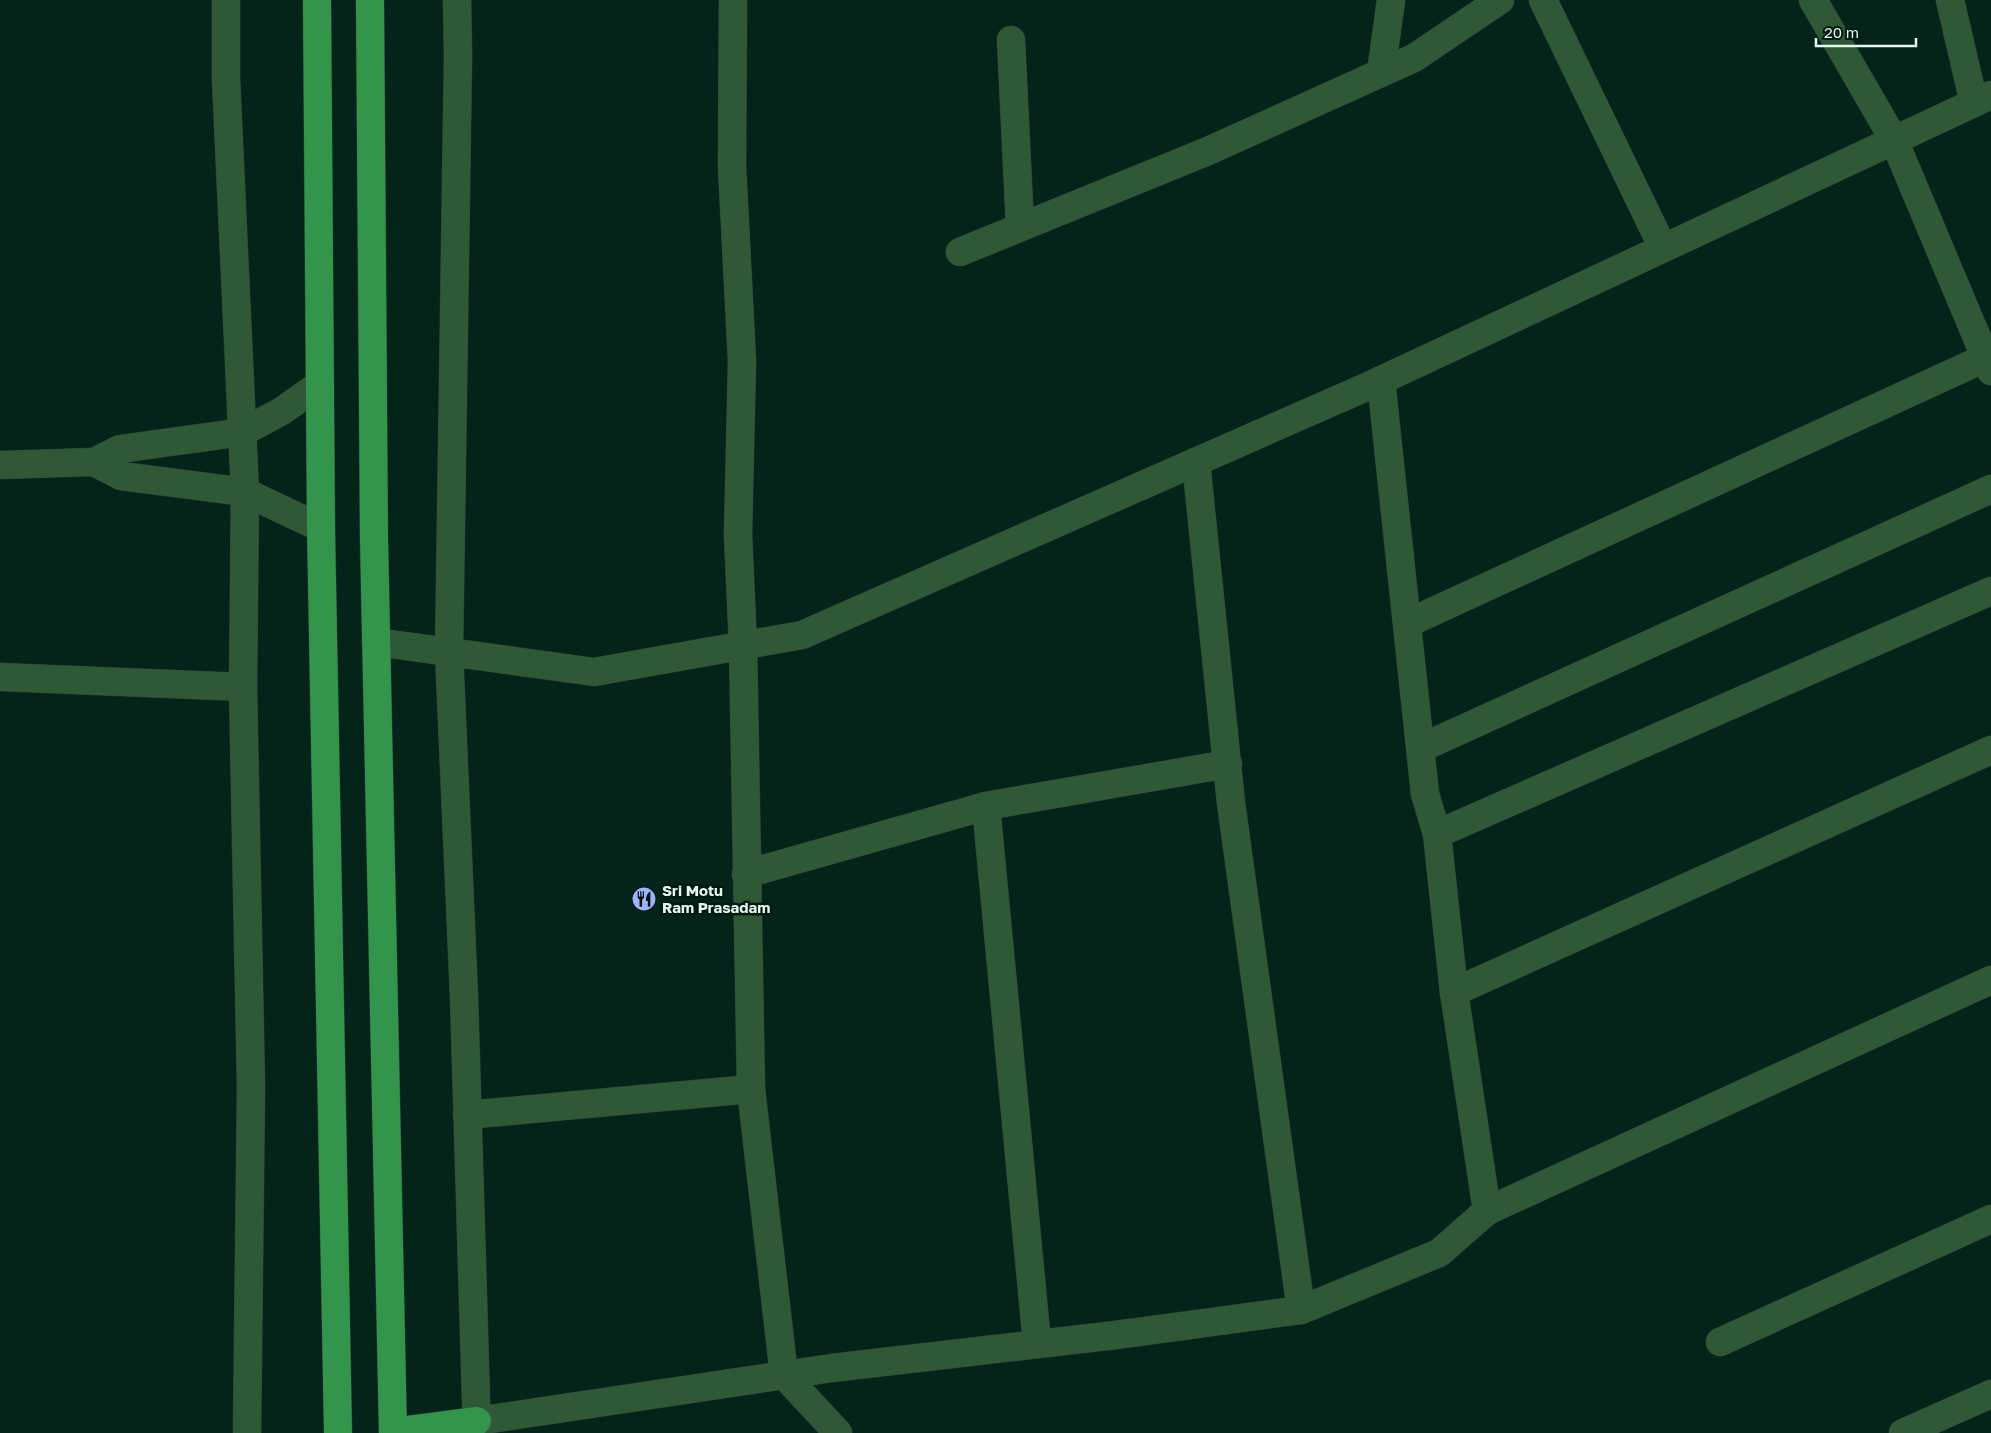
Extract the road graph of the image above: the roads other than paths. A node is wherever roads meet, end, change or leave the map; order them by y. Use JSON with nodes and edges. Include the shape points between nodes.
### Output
{"nodes":[{"id":1,"x":226,"y":0,"type":"edge"},
{"id":2,"x":317,"y":0,"type":"edge"},
{"id":3,"x":370,"y":0,"type":"edge"},
{"id":4,"x":456,"y":0,"type":"edge"},
{"id":5,"x":733,"y":0,"type":"edge"},
{"id":6,"x":1391,"y":0,"type":"edge"},
{"id":7,"x":1500,"y":0,"type":"edge"},
{"id":8,"x":1543,"y":0,"type":"edge"},
{"id":9,"x":1813,"y":0,"type":"edge"},
{"id":10,"x":1950,"y":0,"type":"edge"},
{"id":11,"x":1011,"y":40,"type":"dead end"},
{"id":12,"x":1382,"y":73,"type":"junction"},
{"id":13,"x":1983,"y":99,"type":"edge"},
{"id":14,"x":1894,"y":140,"type":"junction"},
{"id":15,"x":1020,"y":227,"type":"junction"},
{"id":16,"x":1663,"y":248,"type":"junction"},
{"id":17,"x":960,"y":252,"type":"dead end"},
{"id":18,"x":1988,"y":364,"type":"edge"},
{"id":19,"x":1381,"y":380,"type":"junction"},
{"id":20,"x":320,"y":384,"type":"junction"},
{"id":21,"x":243,"y":432,"type":"junction"},
{"id":22,"x":94,"y":462,"type":"junction"},
{"id":23,"x":1196,"y":462,"type":"junction"},
{"id":24,"x":0,"y":465,"type":"edge"},
{"id":25,"x":1991,"y":489,"type":"edge"},
{"id":26,"x":245,"y":492,"type":"junction"},
{"id":27,"x":321,"y":528,"type":"junction"},
{"id":28,"x":1991,"y":591,"type":"edge"},
{"id":29,"x":1408,"y":623,"type":"junction"},
{"id":30,"x":376,"y":642,"type":"junction"},
{"id":31,"x":743,"y":645,"type":"junction"},
{"id":32,"x":449,"y":652,"type":"junction"},
{"id":33,"x":0,"y":677,"type":"edge"},
{"id":34,"x":243,"y":687,"type":"junction"},
{"id":35,"x":1421,"y":748,"type":"junction"},
{"id":36,"x":1991,"y":750,"type":"edge"},
{"id":37,"x":1228,"y":764,"type":"junction"},
{"id":38,"x":986,"y":806,"type":"junction"},
{"id":39,"x":1437,"y":834,"type":"junction"},
{"id":40,"x":746,"y":874,"type":"junction"},
{"id":41,"x":1991,"y":980,"type":"edge"},
{"id":42,"x":1454,"y":992,"type":"junction"},
{"id":43,"x":751,"y":1089,"type":"junction"},
{"id":44,"x":467,"y":1115,"type":"junction"},
{"id":45,"x":1487,"y":1211,"type":"junction"},
{"id":46,"x":1991,"y":1219,"type":"edge"},
{"id":47,"x":1301,"y":1310,"type":"junction"},
{"id":48,"x":1720,"y":1342,"type":"dead end"},
{"id":49,"x":1037,"y":1343,"type":"junction"},
{"id":50,"x":784,"y":1376,"type":"junction"},
{"id":51,"x":1991,"y":1394,"type":"edge"},
{"id":52,"x":477,"y":1427,"type":"edge"},
{"id":53,"x":393,"y":1432,"type":"edge"},
{"id":54,"x":247,"y":1433,"type":"edge"},
{"id":55,"x":338,"y":1433,"type":"edge"},
{"id":56,"x":838,"y":1433,"type":"edge"},
{"id":57,"x":1903,"y":1433,"type":"edge"}],
"edges":[{"from":1,"to":21,"type":"street","via":[[226,79]]},
{"from":2,"to":20,"type":"main road"},
{"from":3,"to":30,"type":"main road"},
{"from":4,"to":32,"type":"street","via":[[458,55]]},
{"from":5,"to":31,"type":"street","via":[[732,166],[742,361],[738,535]]},
{"from":6,"to":12,"type":"street"},
{"from":7,"to":12,"type":"street","via":[[1414,58]]},
{"from":8,"to":16,"type":"street"},
{"from":9,"to":14,"type":"street"},
{"from":10,"to":13,"type":"street"},
{"from":11,"to":15,"type":"street"},
{"from":12,"to":15,"type":"street","via":[[1208,151]]},
{"from":13,"to":14,"type":"street"},
{"from":14,"to":16,"type":"street"},
{"from":14,"to":18,"type":"street"},
{"from":15,"to":17,"type":"street"},
{"from":16,"to":19,"type":"street"},
{"from":18,"to":29,"type":"street"},
{"from":19,"to":23,"type":"street"},
{"from":19,"to":29,"type":"street"},
{"from":20,"to":21,"type":"street","via":[[282,412]]},
{"from":20,"to":27,"type":"main road"},
{"from":21,"to":22,"type":"street","via":[[120,449]]},
{"from":21,"to":26,"type":"street"},
{"from":22,"to":24,"type":"street"},
{"from":22,"to":26,"type":"street","via":[[121,476]]},
{"from":23,"to":31,"type":"street","via":[[802,634]]},
{"from":23,"to":37,"type":"street"},
{"from":25,"to":35,"type":"street"},
{"from":26,"to":27,"type":"street"},
{"from":26,"to":34,"type":"street"},
{"from":27,"to":55,"type":"main road"},
{"from":28,"to":39,"type":"street"},
{"from":29,"to":35,"type":"street"},
{"from":30,"to":32,"type":"street"},
{"from":30,"to":53,"type":"main road"},
{"from":31,"to":32,"type":"street","via":[[594,672]]},
{"from":31,"to":40,"type":"street"},
{"from":32,"to":44,"type":"street"},
{"from":33,"to":34,"type":"street"},
{"from":34,"to":54,"type":"street","via":[[251,1087]]},
{"from":35,"to":39,"type":"street","via":[[1425,794]]},
{"from":36,"to":42,"type":"street"},
{"from":37,"to":38,"type":"street"},
{"from":37,"to":47,"type":"street"},
{"from":38,"to":40,"type":"street"},
{"from":38,"to":49,"type":"street"},
{"from":39,"to":42,"type":"street"},
{"from":40,"to":43,"type":"street"},
{"from":41,"to":45,"type":"street"},
{"from":42,"to":45,"type":"street"},
{"from":43,"to":44,"type":"street"},
{"from":43,"to":50,"type":"street"},
{"from":44,"to":52,"type":"street"},
{"from":45,"to":47,"type":"street","via":[[1439,1253]]},
{"from":46,"to":48,"type":"street"},
{"from":47,"to":49,"type":"street"},
{"from":49,"to":50,"type":"street"},
{"from":50,"to":52,"type":"street"},
{"from":50,"to":56,"type":"street"},
{"from":51,"to":57,"type":"street"},
{"from":52,"to":53,"type":"main road"}]}
